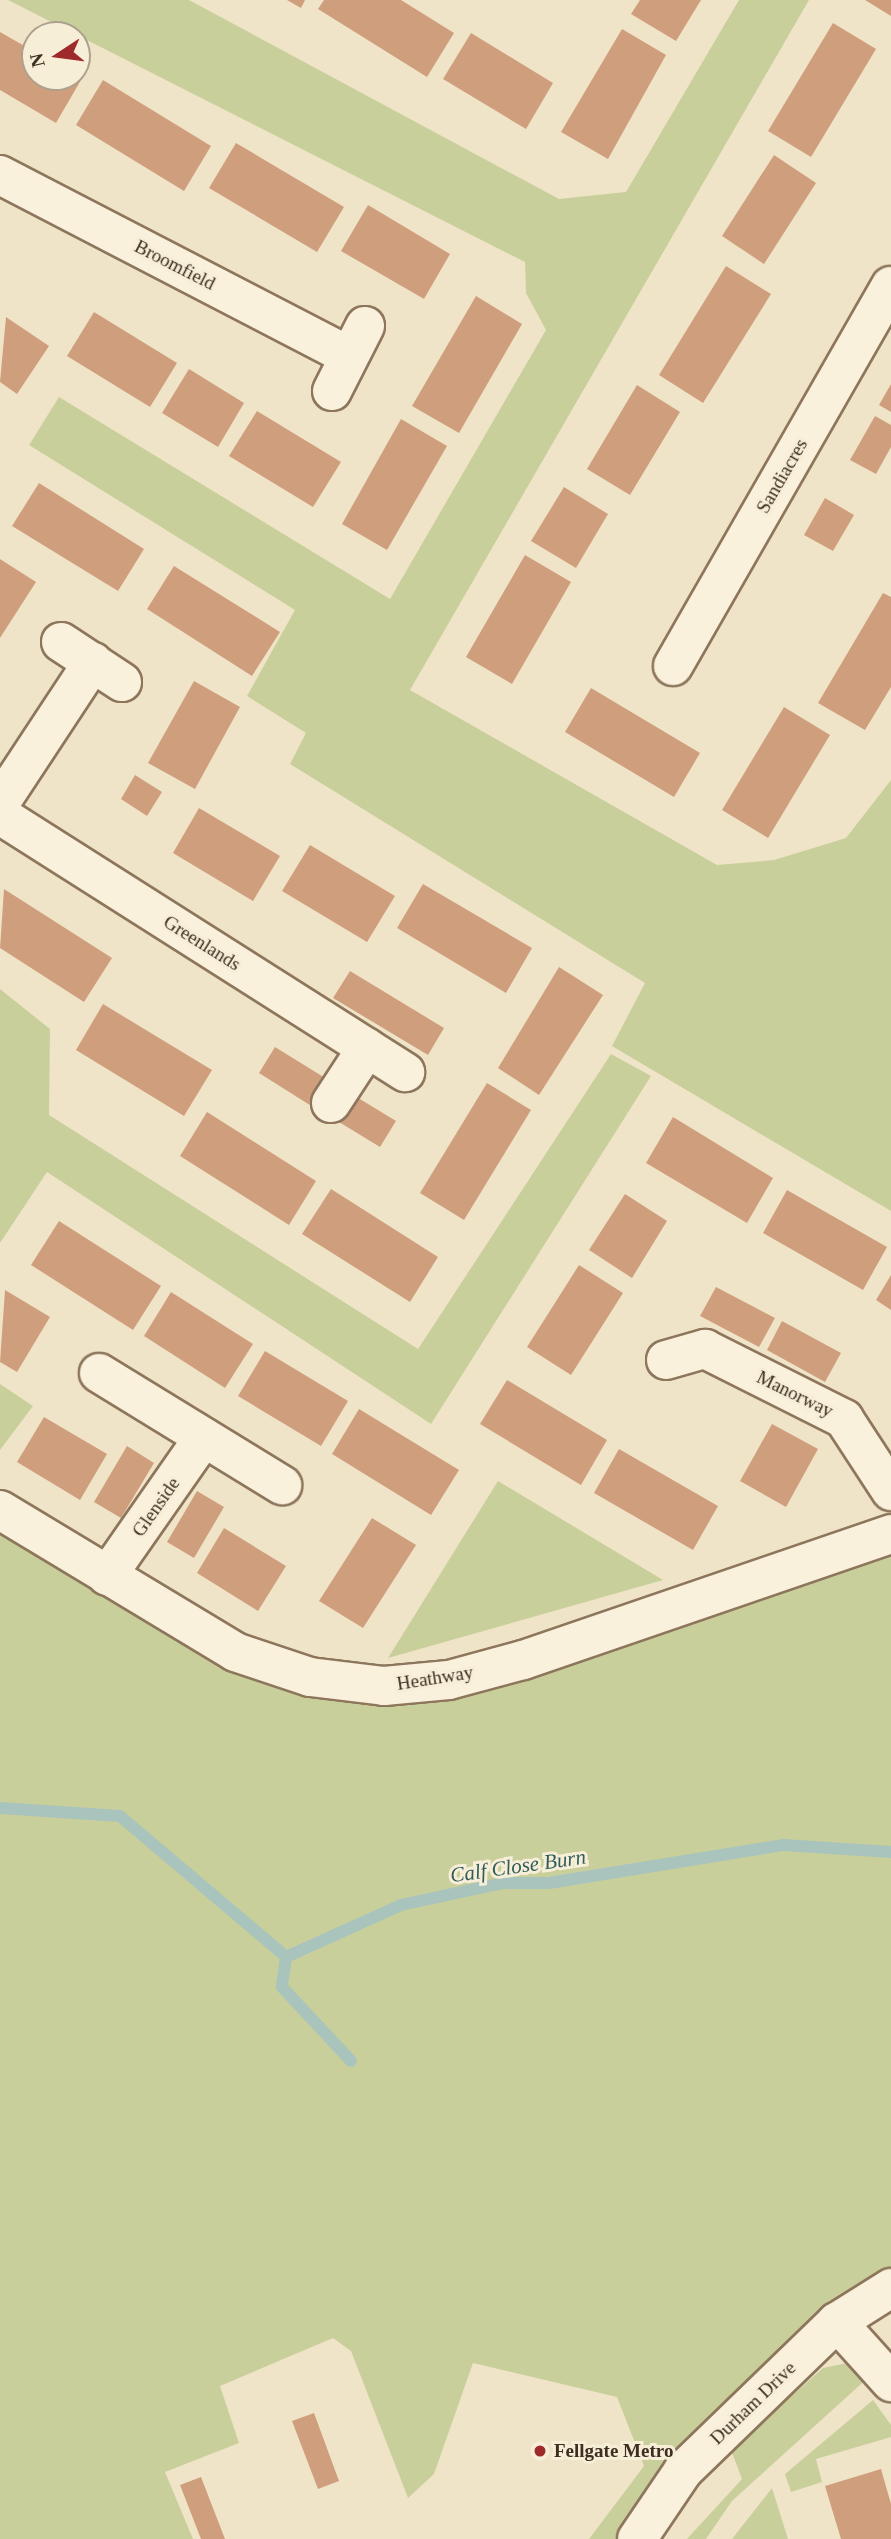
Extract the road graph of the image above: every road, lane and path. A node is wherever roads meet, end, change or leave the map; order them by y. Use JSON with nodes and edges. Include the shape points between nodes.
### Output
{"nodes":[{"id":1,"x":0,"y":175,"type":"edge"},
{"id":2,"x":891,"y":286,"type":"edge"},
{"id":3,"x":332,"y":391,"type":"dead end"},
{"id":4,"x":61,"y":642,"type":"dead end"},
{"id":5,"x":673,"y":666,"type":"dead end"},
{"id":6,"x":0,"y":803,"type":"edge"},
{"id":7,"x":0,"y":815,"type":"edge"},
{"id":8,"x":367,"y":1048,"type":"junction"},
{"id":9,"x":405,"y":1072,"type":"dead end"},
{"id":10,"x":331,"y":1103,"type":"dead end"},
{"id":11,"x":666,"y":1360,"type":"dead end"},
{"id":12,"x":99,"y":1373,"type":"dead end"},
{"id":13,"x":204,"y":1437,"type":"junction"},
{"id":14,"x":282,"y":1485,"type":"dead end"},
{"id":15,"x":891,"y":1491,"type":"edge"},
{"id":16,"x":0,"y":1510,"type":"edge"},
{"id":17,"x":891,"y":1534,"type":"edge"},
{"id":18,"x":107,"y":1576,"type":"junction"},
{"id":19,"x":891,"y":2288,"type":"edge"},
{"id":20,"x":837,"y":2322,"type":"junction"},
{"id":21,"x":891,"y":2382,"type":"edge"},
{"id":22,"x":637,"y":2539,"type":"edge"}],
"edges":[{"from":1,"to":3,"type":"street","name":"Broomfield","via":[[357,341]]},
{"from":2,"to":5,"type":"street","name":"Sandiacres"},
{"from":4,"to":6,"type":"street","via":[[107,672]]},
{"from":7,"to":8,"type":"street","name":"Greenlands"},
{"from":8,"to":9,"type":"street","name":"Greenlands"},
{"from":8,"to":10,"type":"street"},
{"from":11,"to":15,"type":"street","name":"Manorway","via":[[705,1349],[844,1419]]},
{"from":12,"to":13,"type":"street"},
{"from":13,"to":14,"type":"street"},
{"from":13,"to":18,"type":"street","name":"Glenside"},
{"from":16,"to":18,"type":"street","name":"Heathway"},
{"from":17,"to":18,"type":"street","name":"Heathway","via":[[523,1660],[412,1685],[310,1677],[235,1652]]},
{"from":19,"to":20,"type":"street","name":"Durham Drive"},
{"from":20,"to":21,"type":"street"},
{"from":20,"to":22,"type":"street","name":"Durham Drive","via":[[683,2472]]}]}
